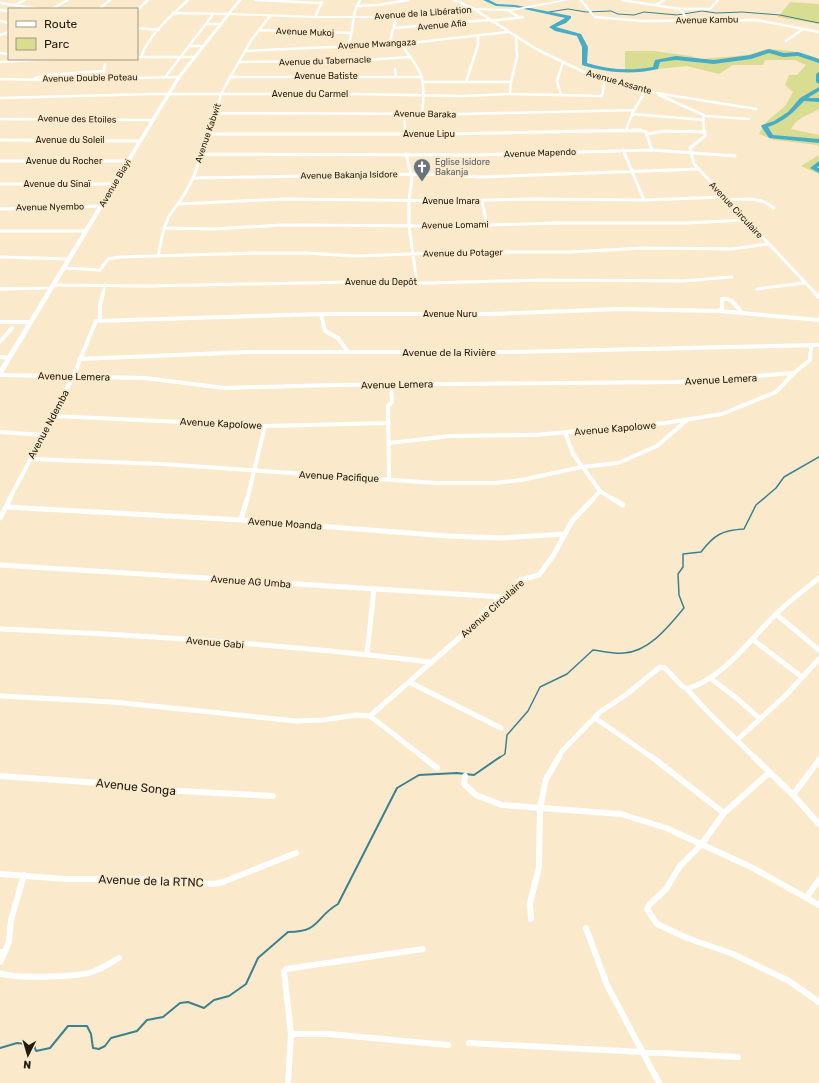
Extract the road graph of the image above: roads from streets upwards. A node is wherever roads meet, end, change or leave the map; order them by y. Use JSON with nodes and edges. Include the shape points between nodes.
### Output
{"nodes":[{"id":1,"x":25,"y":0,"type":"edge"},
{"id":2,"x":68,"y":0,"type":"edge"},
{"id":3,"x":110,"y":0,"type":"edge"},
{"id":4,"x":148,"y":0,"type":"edge"},
{"id":5,"x":188,"y":0,"type":"edge"},
{"id":6,"x":240,"y":0,"type":"edge"},
{"id":7,"x":255,"y":0,"type":"edge"},
{"id":8,"x":360,"y":0,"type":"edge"},
{"id":9,"x":408,"y":0,"type":"edge"},
{"id":10,"x":454,"y":0,"type":"edge"},
{"id":11,"x":568,"y":0,"type":"edge"},
{"id":12,"x":581,"y":0,"type":"edge"},
{"id":13,"x":622,"y":0,"type":"edge"},
{"id":14,"x":664,"y":0,"type":"edge"},
{"id":15,"x":718,"y":0,"type":"edge"},
{"id":16,"x":283,"y":1,"type":"edge"},
{"id":17,"x":322,"y":1,"type":"edge"},
{"id":18,"x":631,"y":1,"type":"edge"},
{"id":19,"x":0,"y":3,"type":"edge"},
{"id":20,"x":15,"y":5,"type":"junction"},
{"id":21,"x":656,"y":5,"type":"junction"},
{"id":22,"x":356,"y":6,"type":"junction"},
{"id":23,"x":34,"y":8,"type":"edge"},
{"id":24,"x":53,"y":8,"type":"edge"},
{"id":25,"x":100,"y":8,"type":"edge"},
{"id":26,"x":138,"y":9,"type":"edge"},
{"id":27,"x":681,"y":9,"type":"junction"},
{"id":28,"x":474,"y":10,"type":"junction"},
{"id":29,"x":508,"y":10,"type":"junction"},
{"id":30,"x":173,"y":13,"type":"junction"},
{"id":31,"x":229,"y":14,"type":"junction"},
{"id":32,"x":212,"y":16,"type":"dead end"},
{"id":33,"x":270,"y":16,"type":"junction"},
{"id":34,"x":517,"y":16,"type":"dead end"},
{"id":35,"x":315,"y":17,"type":"junction"},
{"id":36,"x":355,"y":17,"type":"junction"},
{"id":37,"x":396,"y":17,"type":"junction"},
{"id":38,"x":523,"y":17,"type":"dead end"},
{"id":39,"x":490,"y":20,"type":"junction"},
{"id":40,"x":688,"y":20,"type":"junction"},
{"id":41,"x":206,"y":24,"type":"junction"},
{"id":42,"x":221,"y":24,"type":"junction"},
{"id":43,"x":138,"y":28,"type":"edge"},
{"id":44,"x":394,"y":28,"type":"junction"},
{"id":45,"x":803,"y":29,"type":"junction"},
{"id":46,"x":159,"y":30,"type":"junction"},
{"id":47,"x":259,"y":30,"type":"junction"},
{"id":48,"x":508,"y":32,"type":"junction"},
{"id":49,"x":819,"y":32,"type":"edge"},
{"id":50,"x":350,"y":33,"type":"junction"},
{"id":51,"x":478,"y":36,"type":"junction"},
{"id":52,"x":516,"y":38,"type":"junction"},
{"id":53,"x":786,"y":40,"type":"dead end"},
{"id":54,"x":389,"y":44,"type":"junction"},
{"id":55,"x":401,"y":44,"type":"junction"},
{"id":56,"x":189,"y":46,"type":"junction"},
{"id":57,"x":203,"y":46,"type":"junction"},
{"id":58,"x":349,"y":46,"type":"junction"},
{"id":59,"x":138,"y":50,"type":"edge"},
{"id":60,"x":143,"y":50,"type":"junction"},
{"id":61,"x":246,"y":51,"type":"junction"},
{"id":62,"x":141,"y":57,"type":"joint"},
{"id":63,"x":181,"y":57,"type":"junction"},
{"id":64,"x":410,"y":57,"type":"junction"},
{"id":65,"x":194,"y":58,"type":"junction"},
{"id":66,"x":33,"y":60,"type":"edge"},
{"id":67,"x":0,"y":62,"type":"edge"},
{"id":68,"x":240,"y":62,"type":"junction"},
{"id":69,"x":563,"y":62,"type":"junction"},
{"id":70,"x":105,"y":64,"type":"dead end"},
{"id":71,"x":395,"y":69,"type":"dead end"},
{"id":72,"x":104,"y":71,"type":"junction"},
{"id":73,"x":166,"y":76,"type":"junction"},
{"id":74,"x":422,"y":76,"type":"junction"},
{"id":75,"x":179,"y":77,"type":"junction"},
{"id":76,"x":230,"y":77,"type":"junction"},
{"id":77,"x":396,"y":77,"type":"junction"},
{"id":78,"x":102,"y":78,"type":"junction"},
{"id":79,"x":0,"y":79,"type":"edge"},
{"id":80,"x":31,"y":79,"type":"junction"},
{"id":81,"x":605,"y":79,"type":"junction"},
{"id":82,"x":424,"y":82,"type":"junction"},
{"id":83,"x":466,"y":82,"type":"junction"},
{"id":84,"x":511,"y":82,"type":"junction"},
{"id":85,"x":646,"y":90,"type":"junction"},
{"id":86,"x":656,"y":92,"type":"junction"},
{"id":87,"x":221,"y":94,"type":"junction"},
{"id":88,"x":510,"y":94,"type":"junction"},
{"id":89,"x":169,"y":95,"type":"junction"},
{"id":90,"x":424,"y":95,"type":"junction"},
{"id":91,"x":561,"y":96,"type":"junction"},
{"id":92,"x":0,"y":98,"type":"edge"},
{"id":93,"x":756,"y":109,"type":"dead end"},
{"id":94,"x":633,"y":112,"type":"junction"},
{"id":95,"x":217,"y":113,"type":"junction"},
{"id":96,"x":404,"y":114,"type":"junction"},
{"id":97,"x":422,"y":114,"type":"junction"},
{"id":98,"x":703,"y":115,"type":"junction"},
{"id":99,"x":0,"y":119,"type":"edge"},
{"id":100,"x":749,"y":119,"type":"dead end"},
{"id":101,"x":153,"y":120,"type":"junction"},
{"id":102,"x":704,"y":120,"type":"junction"},
{"id":103,"x":626,"y":130,"type":"junction"},
{"id":104,"x":705,"y":132,"type":"junction"},
{"id":105,"x":209,"y":134,"type":"junction"},
{"id":106,"x":405,"y":134,"type":"junction"},
{"id":107,"x":647,"y":134,"type":"junction"},
{"id":108,"x":0,"y":140,"type":"edge"},
{"id":109,"x":140,"y":141,"type":"junction"},
{"id":110,"x":623,"y":150,"type":"junction"},
{"id":111,"x":652,"y":150,"type":"junction"},
{"id":112,"x":690,"y":151,"type":"junction"},
{"id":113,"x":201,"y":154,"type":"junction"},
{"id":114,"x":406,"y":154,"type":"junction"},
{"id":115,"x":735,"y":156,"type":"dead end"},
{"id":116,"x":0,"y":161,"type":"edge"},
{"id":117,"x":128,"y":161,"type":"junction"},
{"id":118,"x":698,"y":169,"type":"junction"},
{"id":119,"x":631,"y":172,"type":"junction"},
{"id":120,"x":411,"y":174,"type":"junction"},
{"id":121,"x":192,"y":178,"type":"junction"},
{"id":122,"x":0,"y":184,"type":"edge"},
{"id":123,"x":115,"y":184,"type":"junction"},
{"id":124,"x":726,"y":199,"type":"junction"},
{"id":125,"x":410,"y":200,"type":"junction"},
{"id":126,"x":644,"y":200,"type":"junction"},
{"id":127,"x":482,"y":201,"type":"junction"},
{"id":128,"x":179,"y":204,"type":"junction"},
{"id":129,"x":101,"y":206,"type":"junction"},
{"id":130,"x":0,"y":208,"type":"edge"},
{"id":131,"x":774,"y":208,"type":"dead end"},
{"id":132,"x":745,"y":220,"type":"junction"},
{"id":133,"x":487,"y":225,"type":"junction"},
{"id":134,"x":409,"y":226,"type":"junction"},
{"id":135,"x":164,"y":228,"type":"junction"},
{"id":136,"x":0,"y":231,"type":"edge"},
{"id":137,"x":86,"y":231,"type":"junction"},
{"id":138,"x":768,"y":244,"type":"junction"},
{"id":139,"x":414,"y":254,"type":"junction"},
{"id":140,"x":158,"y":256,"type":"junction"},
{"id":141,"x":0,"y":257,"type":"edge"},
{"id":142,"x":69,"y":259,"type":"junction"},
{"id":143,"x":64,"y":268,"type":"junction"},
{"id":144,"x":732,"y":277,"type":"dead end"},
{"id":145,"x":417,"y":282,"type":"junction"},
{"id":146,"x":804,"y":283,"type":"junction"},
{"id":147,"x":105,"y":286,"type":"junction"},
{"id":148,"x":53,"y":287,"type":"junction"},
{"id":149,"x":0,"y":289,"type":"edge"},
{"id":150,"x":757,"y":289,"type":"dead end"},
{"id":151,"x":819,"y":297,"type":"edge"},
{"id":152,"x":717,"y":311,"type":"junction"},
{"id":153,"x":742,"y":313,"type":"junction"},
{"id":154,"x":320,"y":314,"type":"junction"},
{"id":155,"x":100,"y":320,"type":"junction"},
{"id":156,"x":819,"y":320,"type":"edge"},
{"id":157,"x":0,"y":322,"type":"edge"},
{"id":158,"x":31,"y":322,"type":"junction"},
{"id":159,"x":12,"y":328,"type":"dead end"},
{"id":160,"x":0,"y":342,"type":"edge"},
{"id":161,"x":819,"y":345,"type":"edge"},
{"id":162,"x":811,"y":346,"type":"junction"},
{"id":163,"x":347,"y":351,"type":"junction"},
{"id":164,"x":0,"y":358,"type":"edge"},
{"id":165,"x":9,"y":358,"type":"junction"},
{"id":166,"x":80,"y":359,"type":"junction"},
{"id":167,"x":794,"y":372,"type":"junction"},
{"id":168,"x":0,"y":374,"type":"edge"},
{"id":169,"x":73,"y":377,"type":"junction"},
{"id":170,"x":391,"y":385,"type":"junction"},
{"id":171,"x":54,"y":416,"type":"junction"},
{"id":172,"x":687,"y":420,"type":"junction"},
{"id":173,"x":389,"y":423,"type":"junction"},
{"id":174,"x":266,"y":426,"type":"junction"},
{"id":175,"x":0,"y":432,"type":"edge"},
{"id":176,"x":565,"y":432,"type":"junction"},
{"id":177,"x":43,"y":435,"type":"junction"},
{"id":178,"x":389,"y":443,"type":"junction"},
{"id":179,"x":30,"y":458,"type":"junction"},
{"id":180,"x":582,"y":467,"type":"junction"},
{"id":181,"x":256,"y":471,"type":"junction"},
{"id":182,"x":389,"y":479,"type":"junction"},
{"id":183,"x":600,"y":491,"type":"junction"},
{"id":184,"x":623,"y":505,"type":"dead end"},
{"id":185,"x":6,"y":507,"type":"junction"},
{"id":186,"x":0,"y":518,"type":"edge"},
{"id":187,"x":241,"y":520,"type":"junction"},
{"id":188,"x":564,"y":534,"type":"junction"},
{"id":189,"x":0,"y":566,"type":"edge"},
{"id":190,"x":819,"y":578,"type":"edge"},
{"id":191,"x":374,"y":589,"type":"junction"},
{"id":192,"x":502,"y":597,"type":"junction"},
{"id":193,"x":776,"y":614,"type":"junction"},
{"id":194,"x":0,"y":629,"type":"edge"},
{"id":195,"x":752,"y":639,"type":"junction"},
{"id":196,"x":819,"y":650,"type":"edge"},
{"id":197,"x":367,"y":654,"type":"junction"},
{"id":198,"x":819,"y":659,"type":"edge"},
{"id":199,"x":430,"y":662,"type":"junction"},
{"id":200,"x":802,"y":677,"type":"junction"},
{"id":201,"x":710,"y":678,"type":"junction"},
{"id":202,"x":409,"y":682,"type":"junction"},
{"id":203,"x":687,"y":689,"type":"junction"},
{"id":204,"x":0,"y":696,"type":"edge"},
{"id":205,"x":370,"y":716,"type":"junction"},
{"id":206,"x":595,"y":718,"type":"junction"},
{"id":207,"x":760,"y":720,"type":"junction"},
{"id":208,"x":501,"y":728,"type":"dead end"},
{"id":209,"x":737,"y":740,"type":"junction"},
{"id":210,"x":819,"y":760,"type":"edge"},
{"id":211,"x":437,"y":768,"type":"dead end"},
{"id":212,"x":770,"y":772,"type":"junction"},
{"id":213,"x":0,"y":776,"type":"edge"},
{"id":214,"x":465,"y":776,"type":"dead end"},
{"id":215,"x":793,"y":795,"type":"junction"},
{"id":216,"x":273,"y":796,"type":"dead end"},
{"id":217,"x":540,"y":808,"type":"junction"},
{"id":218,"x":724,"y":813,"type":"junction"},
{"id":219,"x":819,"y":824,"type":"edge"},
{"id":220,"x":701,"y":845,"type":"junction"},
{"id":221,"x":296,"y":853,"type":"dead end"},
{"id":222,"x":0,"y":874,"type":"edge"},
{"id":223,"x":24,"y":875,"type":"junction"},
{"id":224,"x":819,"y":880,"type":"edge"},
{"id":225,"x":806,"y":898,"type":"junction"},
{"id":226,"x":819,"y":905,"type":"edge"},
{"id":227,"x":531,"y":919,"type":"dead end"},
{"id":228,"x":586,"y":928,"type":"dead end"},
{"id":229,"x":423,"y":948,"type":"dead end"},
{"id":230,"x":2,"y":952,"type":"edge"},
{"id":231,"x":119,"y":958,"type":"dead end"},
{"id":232,"x":0,"y":962,"type":"edge"},
{"id":233,"x":0,"y":973,"type":"edge"},
{"id":234,"x":819,"y":1002,"type":"edge"},
{"id":235,"x":291,"y":1034,"type":"junction"},
{"id":236,"x":468,"y":1043,"type":"dead end"},
{"id":237,"x":448,"y":1045,"type":"dead end"},
{"id":238,"x":642,"y":1051,"type":"junction"},
{"id":239,"x":738,"y":1057,"type":"dead end"},
{"id":240,"x":288,"y":1083,"type":"edge"},
{"id":241,"x":659,"y":1083,"type":"edge"}],
"edges":[{"from":1,"to":20,"type":"street"},
{"from":2,"to":24,"type":"street"},
{"from":3,"to":25,"type":"street"},
{"from":4,"to":26,"type":"street"},
{"from":5,"to":30,"type":"street"},
{"from":6,"to":31,"type":"street","name":"Avenue Biayi"},
{"from":7,"to":16,"type":"street"},
{"from":8,"to":22,"type":"street"},
{"from":9,"to":22,"type":"street"},
{"from":10,"to":28,"type":"street"},
{"from":11,"to":29,"type":"street","name":"Avenue de la Libération"},
{"from":12,"to":40,"type":"street","name":"Avenue Kambu","via":[[594,16],[620,20]]},
{"from":13,"to":18,"type":"street"},
{"from":14,"to":21,"type":"street"},
{"from":15,"to":27,"type":"street","via":[[710,9]]},
{"from":16,"to":17,"type":"street"},
{"from":17,"to":35,"type":"street"},
{"from":18,"to":21,"type":"street"},
{"from":19,"to":20,"type":"street"},
{"from":20,"to":23,"type":"street"},
{"from":21,"to":27,"type":"street"},
{"from":22,"to":36,"type":"street"},
{"from":27,"to":40,"type":"street"},
{"from":28,"to":29,"type":"street","name":"Avenue de la Libération"},
{"from":28,"to":37,"type":"street","name":"Avenue de la Libération"},
{"from":28,"to":39,"type":"street","name":"Avenue Assante"},
{"from":29,"to":34,"type":"street"},
{"from":30,"to":31,"type":"street"},
{"from":30,"to":46,"type":"street"},
{"from":31,"to":33,"type":"street","name":"Avenue de la Libération"},
{"from":31,"to":42,"type":"street","name":"Avenue Biayi"},
{"from":32,"to":41,"type":"street"},
{"from":33,"to":35,"type":"street","name":"Avenue de la Libération"},
{"from":33,"to":47,"type":"street","name":"Avenue Kabwit"},
{"from":35,"to":36,"type":"street","name":"Avenue de la Libération"},
{"from":36,"to":37,"type":"street","name":"Avenue de la Libération"},
{"from":36,"to":50,"type":"street"},
{"from":37,"to":44,"type":"street"},
{"from":38,"to":39,"type":"street","name":"Avenue Afia"},
{"from":39,"to":44,"type":"street","name":"Avenue Afia"},
{"from":39,"to":48,"type":"street","name":"Avenue Assante"},
{"from":40,"to":45,"type":"street","name":"Avenue Kambu","via":[[757,20]]},
{"from":41,"to":42,"type":"street"},
{"from":41,"to":56,"type":"street"},
{"from":42,"to":57,"type":"street","name":"Avenue Biayi"},
{"from":43,"to":46,"type":"street"},
{"from":44,"to":54,"type":"street"},
{"from":45,"to":49,"type":"street","name":"Avenue Kambu"},
{"from":45,"to":53,"type":"street"},
{"from":46,"to":60,"type":"street"},
{"from":47,"to":50,"type":"street","name":"Avenue Mukoj"},
{"from":47,"to":61,"type":"street","name":"Avenue Kabwit"},
{"from":48,"to":51,"type":"street","name":"Avenue Mwangaza"},
{"from":48,"to":52,"type":"street","name":"Avenue Assante"},
{"from":50,"to":58,"type":"street"},
{"from":51,"to":55,"type":"street","name":"Avenue Mwangaza"},
{"from":51,"to":83,"type":"street","via":[[478,45]]},
{"from":52,"to":69,"type":"street","name":"Avenue Assante"},
{"from":52,"to":84,"type":"street","via":[[517,57]]},
{"from":54,"to":55,"type":"street","name":"Avenue Mwangaza"},
{"from":54,"to":58,"type":"street","name":"Avenue Mwangaza"},
{"from":55,"to":64,"type":"street"},
{"from":56,"to":57,"type":"street"},
{"from":56,"to":63,"type":"street"},
{"from":57,"to":65,"type":"street","name":"Avenue Biayi"},
{"from":58,"to":61,"type":"street","name":"Avenue Mwangaza"},
{"from":59,"to":60,"type":"street"},
{"from":60,"to":62,"type":"street"},
{"from":61,"to":68,"type":"street","name":"Avenue Kabwit"},
{"from":62,"to":63,"type":"street"},
{"from":63,"to":65,"type":"street"},
{"from":63,"to":73,"type":"street"},
{"from":64,"to":68,"type":"street","name":"Avenue du Tabernacle","via":[[350,61]]},
{"from":64,"to":74,"type":"street"},
{"from":65,"to":75,"type":"street","name":"Avenue Biayi"},
{"from":66,"to":67,"type":"street"},
{"from":68,"to":76,"type":"street","name":"Avenue Kabwit"},
{"from":69,"to":81,"type":"street","name":"Avenue Assante"},
{"from":69,"to":91,"type":"street","via":[[557,81]]},
{"from":70,"to":72,"type":"street"},
{"from":71,"to":77,"type":"street"},
{"from":72,"to":78,"type":"street"},
{"from":72,"to":80,"type":"street","via":[[47,75]]},
{"from":73,"to":75,"type":"street","name":"Avenue Double Poteau"},
{"from":73,"to":78,"type":"street","name":"Avenue Double Poteau"},
{"from":74,"to":77,"type":"street","name":"Avenue Batiste"},
{"from":74,"to":82,"type":"street"},
{"from":75,"to":89,"type":"street","name":"Avenue Biayi"},
{"from":76,"to":77,"type":"street","name":"Avenue Batiste"},
{"from":76,"to":87,"type":"street","name":"Avenue Kabwit"},
{"from":78,"to":80,"type":"street","name":"Avenue Double Poteau"},
{"from":79,"to":80,"type":"street","name":"Avenue Double Poteau"},
{"from":81,"to":85,"type":"street","name":"Avenue Assante"},
{"from":81,"to":91,"type":"street","name":"Avenue du Carmel","via":[[602,96]]},
{"from":82,"to":83,"type":"street"},
{"from":82,"to":90,"type":"street"},
{"from":83,"to":84,"type":"street"},
{"from":84,"to":88,"type":"street"},
{"from":85,"to":86,"type":"street","name":"Avenue Assante"},
{"from":85,"to":94,"type":"street"},
{"from":86,"to":93,"type":"street","name":"Avenue Assante"},
{"from":86,"to":98,"type":"street"},
{"from":87,"to":89,"type":"street","name":"Avenue du Carmel"},
{"from":87,"to":90,"type":"street","name":"Avenue du Carmel"},
{"from":87,"to":95,"type":"street","name":"Avenue Kabwit"},
{"from":88,"to":90,"type":"street","name":"Avenue du Carmel"},
{"from":88,"to":91,"type":"street","name":"Avenue du Carmel"},
{"from":89,"to":92,"type":"street","name":"Avenue du Carmel"},
{"from":89,"to":101,"type":"street","name":"Avenue Biayi"},
{"from":90,"to":97,"type":"street"},
{"from":94,"to":97,"type":"street","name":"Avenue Baraka"},
{"from":94,"to":102,"type":"street","name":"Avenue Baraka"},
{"from":94,"to":103,"type":"street"},
{"from":95,"to":96,"type":"street","name":"Avenue Baraka"},
{"from":95,"to":105,"type":"street","name":"Avenue Kabwit"},
{"from":96,"to":97,"type":"street","name":"Avenue Baraka"},
{"from":96,"to":106,"type":"street"},
{"from":98,"to":100,"type":"street"},
{"from":98,"to":102,"type":"street"},
{"from":99,"to":101,"type":"street","name":"Avenue des Etoiles"},
{"from":101,"to":109,"type":"street","name":"Avenue Biayi"},
{"from":102,"to":104,"type":"street"},
{"from":103,"to":106,"type":"street","name":"Avenue Lipu"},
{"from":103,"to":107,"type":"street","name":"Avenue Lipu","via":[[644,131]]},
{"from":104,"to":107,"type":"street","name":"Avenue Lipu","via":[[665,131]]},
{"from":104,"to":112,"type":"street","via":[[705,136],[690,148]]},
{"from":105,"to":106,"type":"street","name":"Avenue Lipu"},
{"from":105,"to":113,"type":"street","name":"Avenue Kabwit"},
{"from":107,"to":111,"type":"street"},
{"from":108,"to":109,"type":"street","name":"Avenue du Soleil"},
{"from":109,"to":117,"type":"street","name":"Avenue Biayi"},
{"from":110,"to":111,"type":"street","name":"Avenue Mapendo"},
{"from":110,"to":114,"type":"street","name":"Avenue Mapendo","via":[[475,155]]},
{"from":110,"to":119,"type":"street"},
{"from":111,"to":112,"type":"street","name":"Avenue Mapendo"},
{"from":112,"to":115,"type":"street","name":"Avenue Mapendo"},
{"from":112,"to":118,"type":"street","name":"Avenue Circulaire"},
{"from":113,"to":114,"type":"street","name":"Avenue Mapendo"},
{"from":113,"to":121,"type":"street","name":"Avenue Kabwit"},
{"from":114,"to":120,"type":"street"},
{"from":116,"to":117,"type":"street","name":"Avenue du Rocher"},
{"from":117,"to":123,"type":"street","name":"Avenue Biayi"},
{"from":118,"to":119,"type":"street","name":"Avenue Bakanja Isidore"},
{"from":118,"to":124,"type":"street","name":"Avenue Circulaire"},
{"from":119,"to":120,"type":"street","name":"Avenue Bakanja Isidore","via":[[477,177]]},
{"from":119,"to":126,"type":"street"},
{"from":120,"to":121,"type":"street","name":"Avenue Bakanja Isidore"},
{"from":120,"to":125,"type":"street"},
{"from":121,"to":128,"type":"street","name":"Avenue Kabwit"},
{"from":122,"to":123,"type":"street","name":"Avenue du Sinaï"},
{"from":123,"to":129,"type":"street","name":"Avenue Biayi"},
{"from":124,"to":126,"type":"street","name":"Avenue Imara"},
{"from":124,"to":131,"type":"street","name":"Avenue Imara","via":[[761,199]]},
{"from":124,"to":132,"type":"street","name":"Avenue Circulaire"},
{"from":125,"to":127,"type":"street","name":"Avenue Imara"},
{"from":125,"to":128,"type":"street","name":"Avenue Imara","via":[[250,200]]},
{"from":125,"to":134,"type":"street"},
{"from":126,"to":127,"type":"street","name":"Avenue Imara"},
{"from":127,"to":133,"type":"street"},
{"from":128,"to":135,"type":"street","name":"Avenue Kabwit","via":[[169,216]]},
{"from":129,"to":130,"type":"street","name":"Avenue Nyembo"},
{"from":129,"to":137,"type":"street","name":"Avenue Biayi"},
{"from":132,"to":133,"type":"street","name":"Avenue Lomami"},
{"from":132,"to":138,"type":"street","name":"Avenue Circulaire"},
{"from":133,"to":134,"type":"street","name":"Avenue Lomami"},
{"from":134,"to":135,"type":"street","name":"Avenue Lomami","via":[[282,225],[215,229]]},
{"from":134,"to":139,"type":"street"},
{"from":135,"to":140,"type":"street","name":"Avenue Kabwit"},
{"from":136,"to":137,"type":"street"},
{"from":137,"to":142,"type":"street","name":"Avenue Biayi"},
{"from":138,"to":139,"type":"street","name":"Avenue du Potager","via":[[732,249],[644,248]]},
{"from":138,"to":146,"type":"street","name":"Avenue Circulaire"},
{"from":139,"to":140,"type":"street","name":"Avenue du Potager","via":[[356,256],[263,253]]},
{"from":139,"to":145,"type":"street"},
{"from":140,"to":143,"type":"street","name":"Avenue du Potager","via":[[114,258],[105,262],[100,270]]},
{"from":141,"to":142,"type":"street"},
{"from":142,"to":143,"type":"street","name":"Avenue Biayi"},
{"from":143,"to":148,"type":"street","name":"Avenue Biayi"},
{"from":144,"to":145,"type":"street","name":"Avenue du Depôt","via":[[683,281]]},
{"from":145,"to":147,"type":"street","name":"Avenue du Depôt"},
{"from":146,"to":150,"type":"street"},
{"from":146,"to":151,"type":"street","name":"Avenue Circulaire"},
{"from":147,"to":148,"type":"street","name":"Avenue du Depôt"},
{"from":147,"to":155,"type":"street","via":[[100,305]]},
{"from":148,"to":149,"type":"street","name":"Avenue du Depôt"},
{"from":148,"to":158,"type":"street","name":"Avenue Biayi"},
{"from":152,"to":153,"type":"street","name":"Avenue Nuru"},
{"from":152,"to":153,"type":"street","via":[[722,309],[722,300],[727,298]]},
{"from":152,"to":154,"type":"street","name":"Avenue Nuru","via":[[621,309],[488,314]]},
{"from":153,"to":156,"type":"street"},
{"from":154,"to":155,"type":"street","name":"Avenue Nuru"},
{"from":154,"to":163,"type":"street","via":[[325,331],[337,336]]},
{"from":155,"to":166,"type":"street","name":"Avenue Ndemba","via":[[94,322]]},
{"from":157,"to":158,"type":"street"},
{"from":158,"to":165,"type":"street","name":"Avenue Biayi"},
{"from":159,"to":160,"type":"street"},
{"from":161,"to":162,"type":"street","name":"Avenue de la Rivière"},
{"from":162,"to":163,"type":"street","name":"Avenue de la Rivière","via":[[514,352]]},
{"from":162,"to":167,"type":"street","name":"Avenue Kapolowe","via":[[810,360]]},
{"from":163,"to":166,"type":"street","name":"Avenue de la Rivière"},
{"from":164,"to":165,"type":"street"},
{"from":165,"to":168,"type":"street","name":"Avenue Biayi"},
{"from":166,"to":169,"type":"street","name":"Avenue Ndemba"},
{"from":167,"to":170,"type":"street","name":"Avenue Lemera","via":[[704,381]]},
{"from":167,"to":172,"type":"street","name":"Avenue Kapolowe","via":[[782,387],[767,396],[722,414]]},
{"from":168,"to":169,"type":"street","name":"Avenue Lemera"},
{"from":169,"to":170,"type":"street","name":"Avenue Lemera","via":[[145,378],[224,388]]},
{"from":169,"to":171,"type":"street","name":"Avenue Ndemba"},
{"from":170,"to":173,"type":"street"},
{"from":171,"to":174,"type":"street","name":"Avenue Kapolowe"},
{"from":171,"to":177,"type":"street","name":"Avenue Ndemba"},
{"from":172,"to":176,"type":"street","name":"Avenue Kapolowe"},
{"from":172,"to":180,"type":"street","name":"Avenue Pacifique","via":[[657,446],[644,453],[618,463]]},
{"from":173,"to":174,"type":"street","name":"Avenue Kapolowe"},
{"from":173,"to":178,"type":"street"},
{"from":174,"to":181,"type":"street"},
{"from":175,"to":177,"type":"street"},
{"from":176,"to":178,"type":"street","name":"Avenue Kapolowe","via":[[450,436]]},
{"from":176,"to":180,"type":"street","via":[[573,454]]},
{"from":177,"to":179,"type":"street","name":"Avenue Ndemba"},
{"from":178,"to":182,"type":"street"},
{"from":179,"to":181,"type":"street","name":"Avenue Pacifique"},
{"from":179,"to":185,"type":"street","name":"Avenue Ndemba"},
{"from":180,"to":182,"type":"street","name":"Avenue Pacifique","via":[[494,483],[436,483]]},
{"from":180,"to":183,"type":"street"},
{"from":181,"to":182,"type":"street","name":"Avenue Pacifique"},
{"from":181,"to":187,"type":"street"},
{"from":183,"to":184,"type":"street"},
{"from":183,"to":188,"type":"street","name":"Avenue Circulaire","via":[[572,521]]},
{"from":185,"to":186,"type":"street","name":"Avenue Ndemba"},
{"from":185,"to":187,"type":"street","name":"Avenue Moanda"},
{"from":187,"to":188,"type":"street","name":"Avenue Moanda","via":[[448,536],[501,538]]},
{"from":188,"to":192,"type":"street","name":"Avenue Circulaire","via":[[553,556],[539,574],[520,580],[513,592]]},
{"from":189,"to":191,"type":"street","name":"Avenue AG Umba"},
{"from":190,"to":193,"type":"street"},
{"from":191,"to":192,"type":"street","name":"Avenue AG Umba"},
{"from":191,"to":197,"type":"street"},
{"from":192,"to":199,"type":"street","name":"Avenue Circulaire","via":[[473,626]]},
{"from":193,"to":195,"type":"street"},
{"from":193,"to":196,"type":"street"},
{"from":194,"to":197,"type":"street","name":"Avenue Gabi","via":[[137,635]]},
{"from":195,"to":200,"type":"street"},
{"from":195,"to":201,"type":"street"},
{"from":197,"to":199,"type":"street","name":"Avenue Gabi"},
{"from":198,"to":200,"type":"street"},
{"from":199,"to":202,"type":"street","name":"Avenue Circulaire"},
{"from":200,"to":207,"type":"street"},
{"from":201,"to":203,"type":"street"},
{"from":201,"to":207,"type":"street"},
{"from":202,"to":205,"type":"street","name":"Avenue Circulaire"},
{"from":202,"to":208,"type":"street"},
{"from":203,"to":206,"type":"street","via":[[665,668],[660,667]]},
{"from":203,"to":209,"type":"street"},
{"from":204,"to":205,"type":"street","via":[[113,702],[296,721]]},
{"from":205,"to":211,"type":"street"},
{"from":206,"to":217,"type":"street","via":[[563,750],[546,779]]},
{"from":206,"to":218,"type":"street","via":[[670,770]]},
{"from":207,"to":209,"type":"street"},
{"from":209,"to":212,"type":"street"},
{"from":210,"to":215,"type":"street"},
{"from":212,"to":215,"type":"street"},
{"from":212,"to":218,"type":"street"},
{"from":213,"to":216,"type":"street","name":"Avenue Songa","via":[[161,790]]},
{"from":214,"to":217,"type":"street","via":[[466,786],[484,798],[502,805]]},
{"from":215,"to":219,"type":"street"},
{"from":217,"to":220,"type":"street","via":[[621,814],[666,828]]},
{"from":217,"to":227,"type":"street","via":[[539,867],[530,903]]},
{"from":218,"to":220,"type":"street"},
{"from":220,"to":225,"type":"street","via":[[751,867]]},
{"from":220,"to":234,"type":"street","via":[[680,866],[666,889],[650,904],[647,909],[651,918],[657,924],[687,938],[733,954],[789,981]]},
{"from":221,"to":223,"type":"street","name":"Avenue de la RTNC","via":[[214,884]]},
{"from":222,"to":223,"type":"street","name":"Avenue de la RTNC"},
{"from":223,"to":230,"type":"street","via":[[11,920],[9,941]]},
{"from":224,"to":225,"type":"street"},
{"from":225,"to":226,"type":"street"},
{"from":228,"to":238,"type":"street","via":[[607,985]]},
{"from":229,"to":235,"type":"street","via":[[284,971]]},
{"from":230,"to":232,"type":"street"},
{"from":231,"to":233,"type":"street","via":[[80,976],[21,976]]},
{"from":235,"to":237,"type":"street","via":[[329,1034]]},
{"from":235,"to":240,"type":"street"},
{"from":236,"to":238,"type":"street"},
{"from":238,"to":239,"type":"street"},
{"from":238,"to":241,"type":"street"}]}
